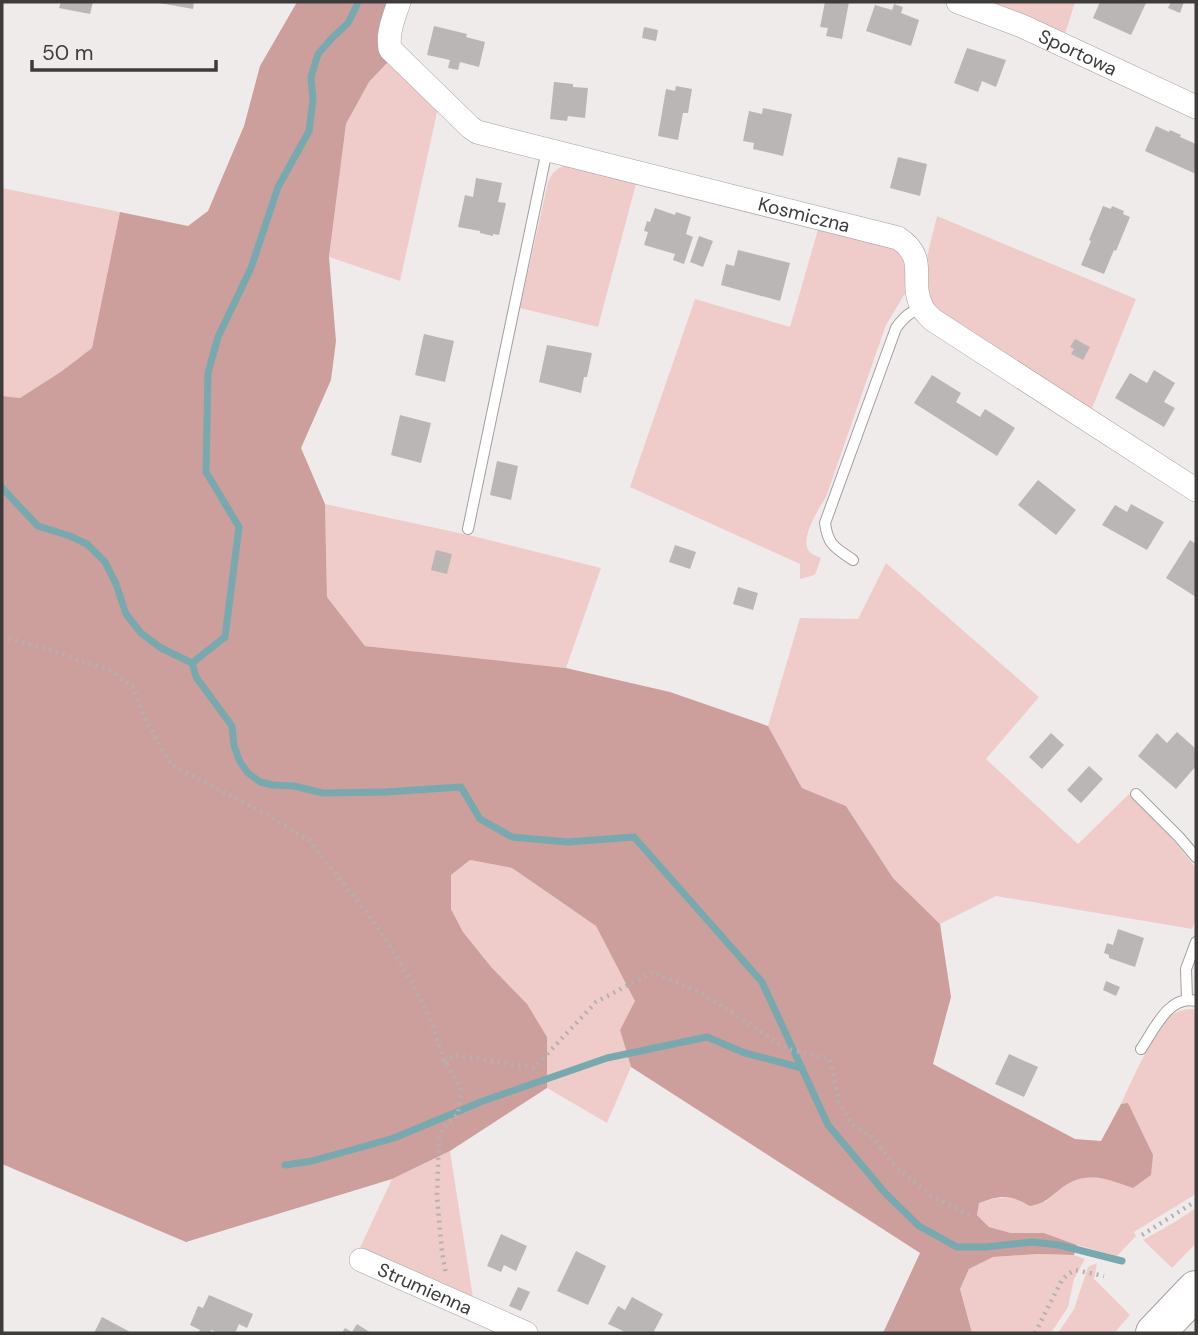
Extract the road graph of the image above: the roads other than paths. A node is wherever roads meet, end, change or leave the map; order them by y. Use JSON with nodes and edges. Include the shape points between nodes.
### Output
{"nodes":[{"id":1,"x":398,"y":2,"type":"edge"},
{"id":2,"x":958,"y":2,"type":"edge"},
{"id":3,"x":1196,"y":107,"type":"edge"},
{"id":4,"x":547,"y":150,"type":"junction"},
{"id":5,"x":922,"y":307,"type":"junction"},
{"id":6,"x":1196,"y":490,"type":"edge"},
{"id":7,"x":468,"y":528,"type":"dead end"},
{"id":8,"x":853,"y":560,"type":"dead end"},
{"id":9,"x":1136,"y":794,"type":"dead end"},
{"id":10,"x":1196,"y":856,"type":"edge"},
{"id":11,"x":1196,"y":942,"type":"edge"},
{"id":12,"x":1192,"y":1000,"type":"edge"},
{"id":13,"x":1141,"y":1049,"type":"dead end"},
{"id":14,"x":361,"y":1260,"type":"dead end"},
{"id":15,"x":1196,"y":1290,"type":"edge"},
{"id":16,"x":526,"y":1333,"type":"edge"},
{"id":17,"x":1155,"y":1333,"type":"edge"}],
"edges":[{"from":1,"to":4,"type":"street","name":"Kosmiczna","via":[[388,40],[390,49],[406,65],[477,132]]},
{"from":2,"to":3,"type":"street","name":"Sportowa"},
{"from":4,"to":5,"type":"street","name":"Kosmiczna","via":[[898,238],[916,257]]},
{"from":4,"to":7,"type":"lane"},
{"from":5,"to":6,"type":"street","via":[[933,320]]},
{"from":5,"to":8,"type":"lane","via":[[911,311],[896,328],[825,523],[827,537]]},
{"from":9,"to":10,"type":"lane"},
{"from":11,"to":12,"type":"lane","via":[[1186,969]]},
{"from":12,"to":13,"type":"lane","via":[[1173,1005]]},
{"from":14,"to":16,"type":"street","name":"Strumienna"},
{"from":15,"to":17,"type":"highway"}]}
